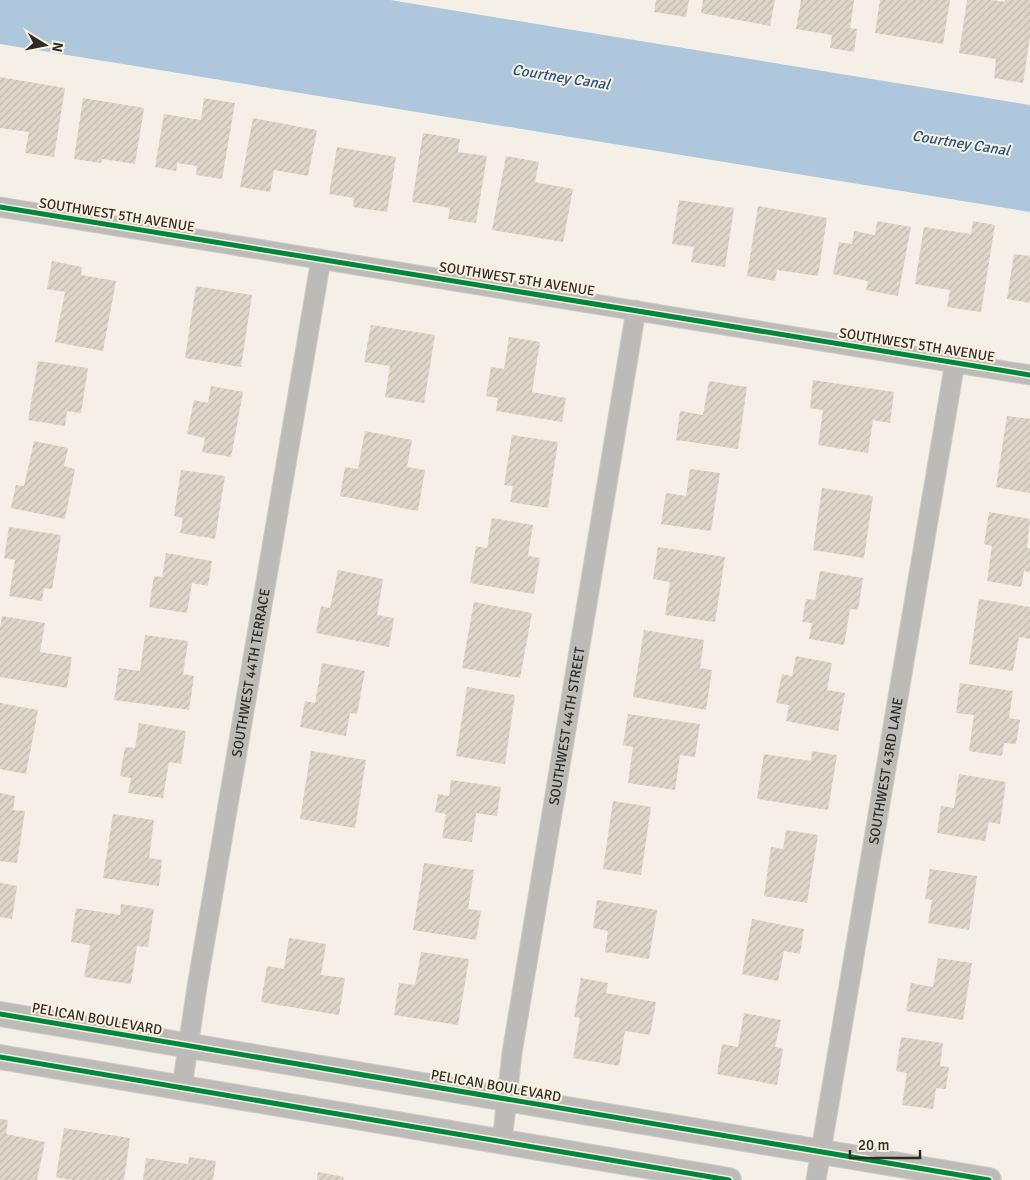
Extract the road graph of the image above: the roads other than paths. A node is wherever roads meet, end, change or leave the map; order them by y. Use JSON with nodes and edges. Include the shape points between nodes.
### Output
{"nodes":[{"id":1,"x":1,"y":212,"type":"edge"},
{"id":2,"x":321,"y":259,"type":"junction"},
{"id":3,"x":636,"y":310,"type":"junction"},
{"id":4,"x":956,"y":362,"type":"junction"},
{"id":5,"x":1030,"y":375,"type":"edge"},
{"id":6,"x":0,"y":1014,"type":"edge"},
{"id":7,"x":188,"y":1046,"type":"junction"},
{"id":8,"x":0,"y":1057,"type":"edge"},
{"id":9,"x":182,"y":1088,"type":"junction"},
{"id":10,"x":506,"y":1099,"type":"junction"},
{"id":11,"x":502,"y":1142,"type":"junction"},
{"id":12,"x":821,"y":1152,"type":"junction"},
{"id":13,"x":729,"y":1180,"type":"edge"},
{"id":14,"x":816,"y":1180,"type":"edge"},
{"id":15,"x":989,"y":1180,"type":"edge"}],
"edges":[{"from":1,"to":2,"type":"street","name":"SOUTHWEST 5TH AVENUE"},
{"from":2,"to":3,"type":"street","name":"SOUTHWEST 5TH AVENUE"},
{"from":2,"to":7,"type":"street","name":"SOUTHWEST 44TH TERRACE"},
{"from":3,"to":4,"type":"street","name":"SOUTHWEST 5TH AVENUE"},
{"from":3,"to":10,"type":"street","name":"SOUTHWEST 44TH STREET"},
{"from":4,"to":5,"type":"street","name":"SOUTHWEST 5TH AVENUE"},
{"from":4,"to":12,"type":"street","name":"SOUTHWEST 43RD LANE"},
{"from":6,"to":7,"type":"street","name":"PELICAN BOULEVARD"},
{"from":7,"to":9,"type":"street","name":"SOUTHWEST 44TH TERRACE"},
{"from":7,"to":10,"type":"street","name":"PELICAN BOULEVARD"},
{"from":8,"to":9,"type":"street"},
{"from":9,"to":11,"type":"street"},
{"from":10,"to":11,"type":"street","name":"SOUTHWEST 44TH STREET"},
{"from":10,"to":12,"type":"street","name":"PELICAN BOULEVARD"},
{"from":11,"to":13,"type":"street"},
{"from":12,"to":14,"type":"street","name":"SOUTHWEST 43RD LANE"},
{"from":12,"to":15,"type":"street","name":"PELICAN BOULEVARD"}]}
